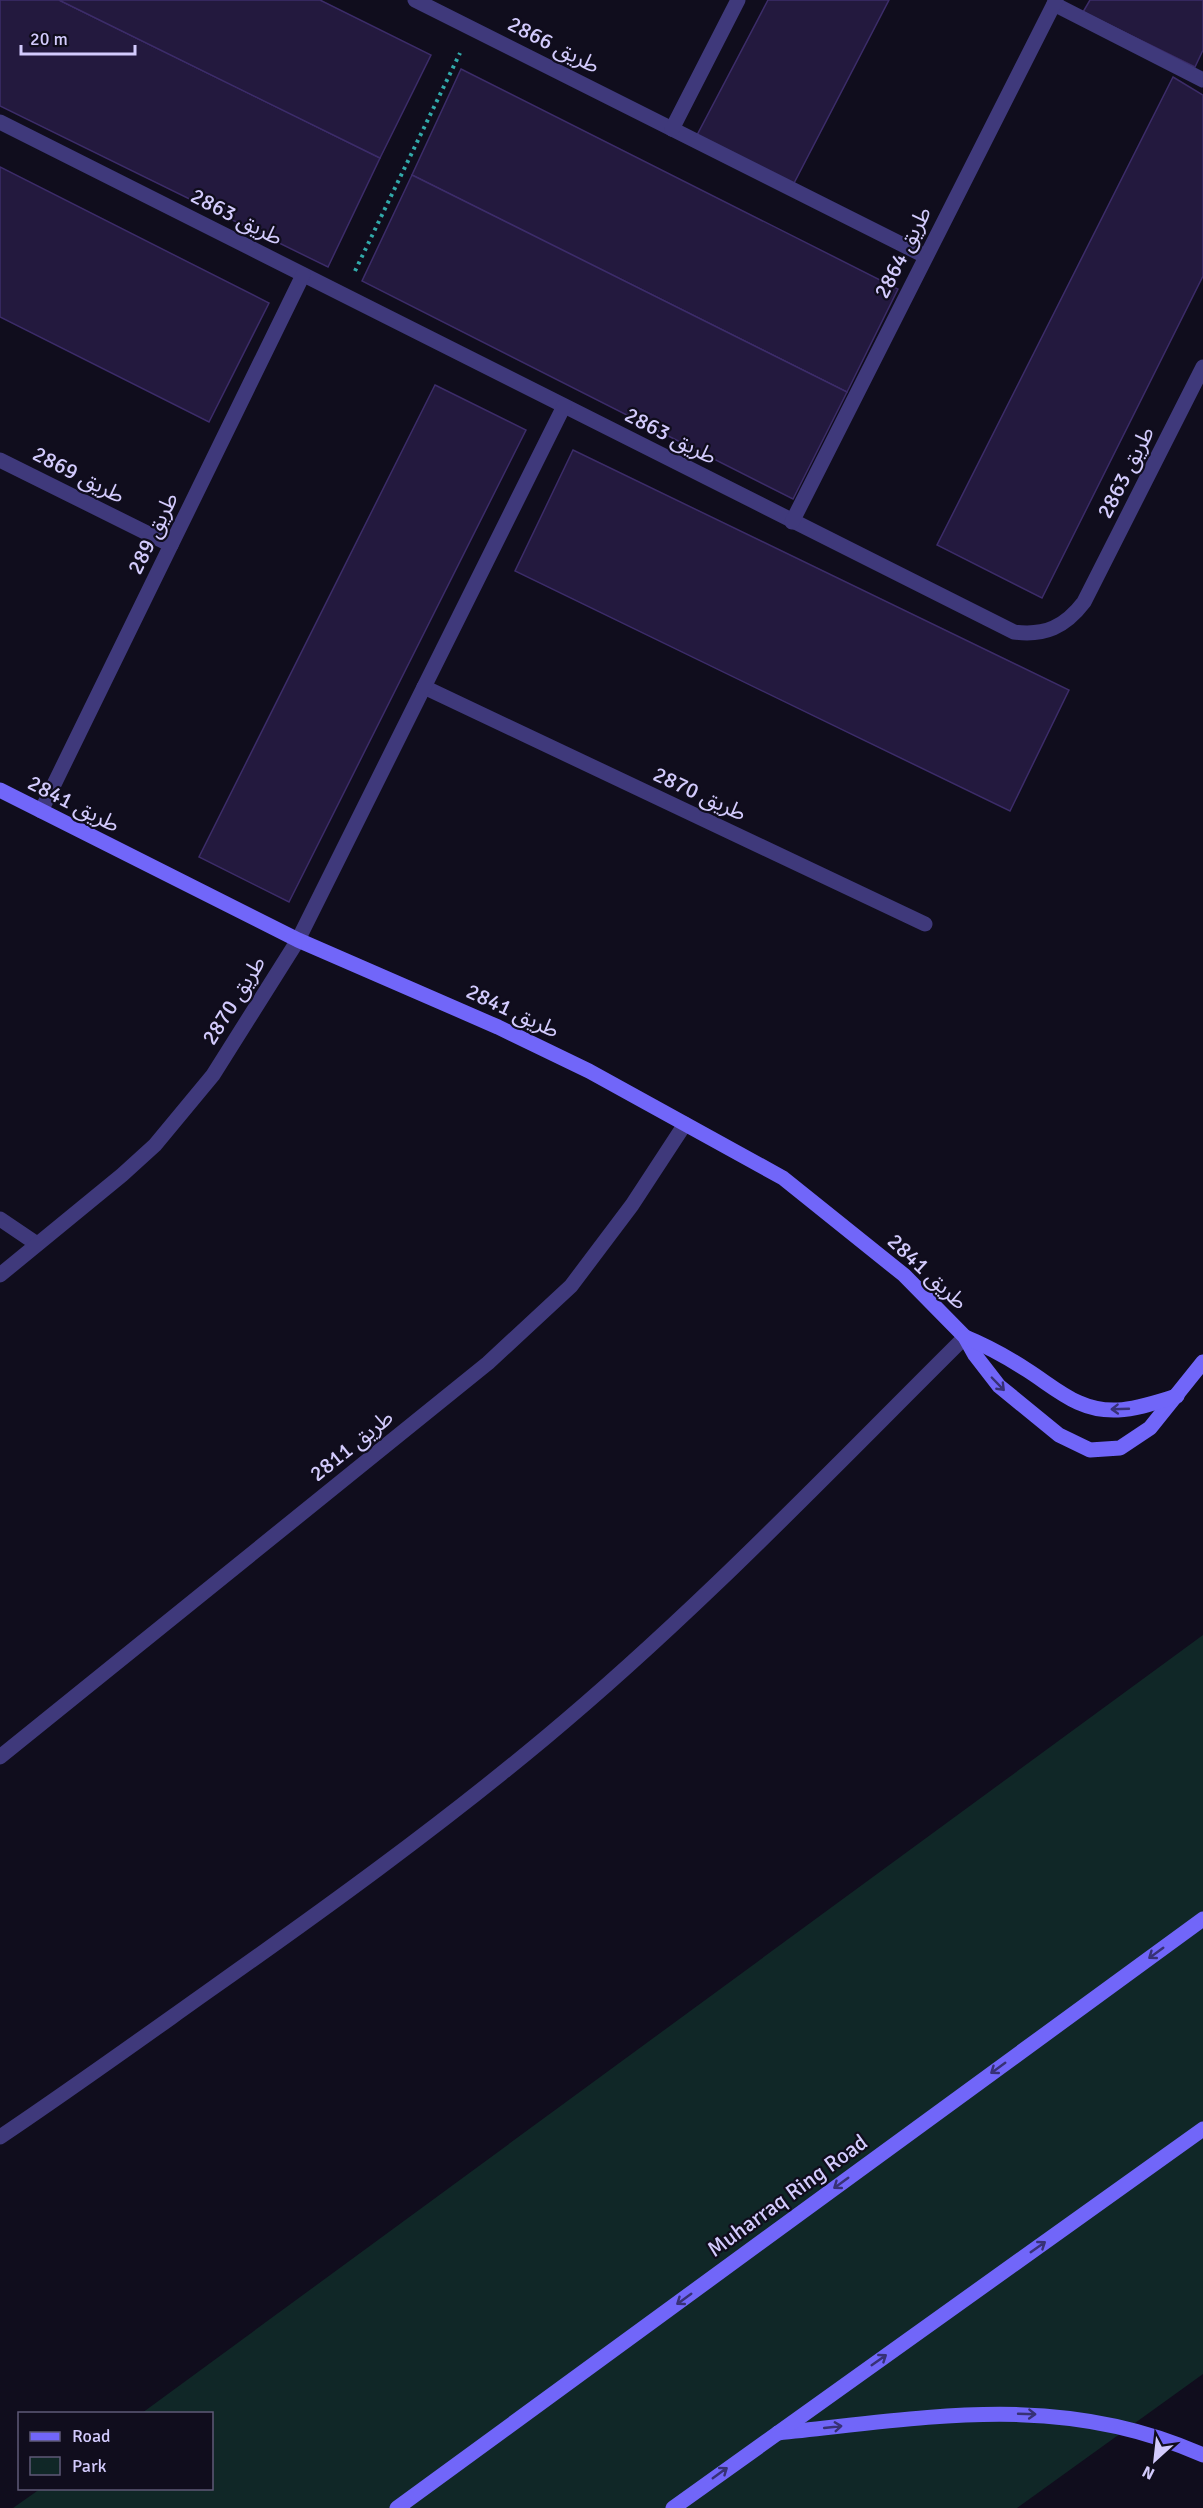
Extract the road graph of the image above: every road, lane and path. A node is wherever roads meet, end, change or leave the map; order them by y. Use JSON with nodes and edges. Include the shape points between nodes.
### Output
{"nodes":[{"id":1,"x":415,"y":0,"type":"edge"},
{"id":2,"x":738,"y":0,"type":"edge"},
{"id":3,"x":1055,"y":2,"type":"edge"},
{"id":4,"x":472,"y":28,"type":"junction"},
{"id":5,"x":1203,"y":80,"type":"edge"},
{"id":6,"x":0,"y":122,"type":"edge"},
{"id":7,"x":672,"y":129,"type":"junction"},
{"id":8,"x":925,"y":256,"type":"junction"},
{"id":9,"x":303,"y":275,"type":"junction"},
{"id":10,"x":343,"y":295,"type":"junction"},
{"id":11,"x":1203,"y":367,"type":"edge"},
{"id":12,"x":564,"y":406,"type":"junction"},
{"id":13,"x":0,"y":460,"type":"edge"},
{"id":14,"x":792,"y":522,"type":"junction"},
{"id":15,"x":171,"y":545,"type":"junction"},
{"id":16,"x":424,"y":687,"type":"junction"},
{"id":17,"x":0,"y":790,"type":"edge"},
{"id":18,"x":40,"y":811,"type":"junction"},
{"id":19,"x":925,"y":924,"type":"dead end"},
{"id":20,"x":298,"y":940,"type":"junction"},
{"id":21,"x":685,"y":1124,"type":"junction"},
{"id":22,"x":0,"y":1219,"type":"edge"},
{"id":23,"x":38,"y":1244,"type":"junction"},
{"id":24,"x":0,"y":1275,"type":"edge"},
{"id":25,"x":965,"y":1336,"type":"junction"},
{"id":26,"x":1203,"y":1362,"type":"edge"},
{"id":27,"x":1177,"y":1396,"type":"junction"},
{"id":28,"x":0,"y":1757,"type":"edge"},
{"id":29,"x":1203,"y":1919,"type":"edge"},
{"id":30,"x":1203,"y":2129,"type":"edge"},
{"id":31,"x":0,"y":2137,"type":"edge"},
{"id":32,"x":775,"y":2433,"type":"junction"},
{"id":33,"x":1203,"y":2455,"type":"edge"},
{"id":34,"x":397,"y":2508,"type":"edge"},
{"id":35,"x":673,"y":2508,"type":"edge"}],
"edges":[{"from":1,"to":4,"type":"street","name":"طريق 2866"},
{"from":2,"to":7,"type":"street"},
{"from":3,"to":5,"type":"street","name":"طريق 2864"},
{"from":3,"to":8,"type":"street","name":"طريق 2864"},
{"from":4,"to":7,"type":"street","name":"طريق 2866"},
{"from":4,"to":10,"type":"path"},
{"from":6,"to":9,"type":"street","name":"طريق 2863"},
{"from":7,"to":8,"type":"street","name":"طريق 2866"},
{"from":8,"to":14,"type":"street","name":"طريق 2864"},
{"from":9,"to":10,"type":"street","name":"طريق 2863"},
{"from":9,"to":15,"type":"street","name":"طريق 289"},
{"from":10,"to":12,"type":"street","name":"طريق 2863"},
{"from":11,"to":14,"type":"street","name":"طريق 2863","via":[[1084,602],[1068,620],[1047,632],[1022,633],[999,626]]},
{"from":12,"to":14,"type":"street","name":"طريق 2863"},
{"from":12,"to":16,"type":"street","name":"طريق 2870"},
{"from":13,"to":15,"type":"street","name":"طريق 2869"},
{"from":15,"to":18,"type":"street","name":"طريق 289"},
{"from":16,"to":19,"type":"street","name":"طريق 2870"},
{"from":16,"to":20,"type":"street","name":"طريق 2870"},
{"from":17,"to":18,"type":"main road","name":"طريق 2841"},
{"from":18,"to":20,"type":"main road","name":"طريق 2841"},
{"from":20,"to":21,"type":"main road","name":"طريق 2841","via":[[498,1027]]},
{"from":20,"to":23,"type":"street","name":"طريق 2870","via":[[213,1075],[185,1111],[122,1175]]},
{"from":21,"to":25,"type":"main road","name":"طريق 2841","via":[[783,1178],[904,1275]]},
{"from":21,"to":28,"type":"street","name":"طريق 2811","via":[[632,1205],[571,1286],[488,1363]]},
{"from":22,"to":23,"type":"street"},
{"from":23,"to":24,"type":"street","name":"طريق 2870"},
{"from":27,"to":25,"type":"main road","name":"طريق 2841","one_way":true,"via":[[1133,1409],[1080,1405],[1009,1358]]},
{"from":25,"to":27,"type":"main road","name":"طريق 2841","one_way":true,"via":[[999,1386],[1059,1435],[1090,1450],[1120,1448],[1150,1428]]},
{"from":25,"to":31,"type":"street","via":[[742,1559],[545,1738],[307,1922]]},
{"from":26,"to":27,"type":"main road"},
{"from":29,"to":34,"type":"main road","name":"Muharraq Ring Road","one_way":true},
{"from":32,"to":30,"type":"main road","one_way":true},
{"from":32,"to":33,"type":"main road","one_way":true,"via":[[971,2414],[1041,2414],[1142,2433]]},
{"from":35,"to":32,"type":"main road","one_way":true}]}
